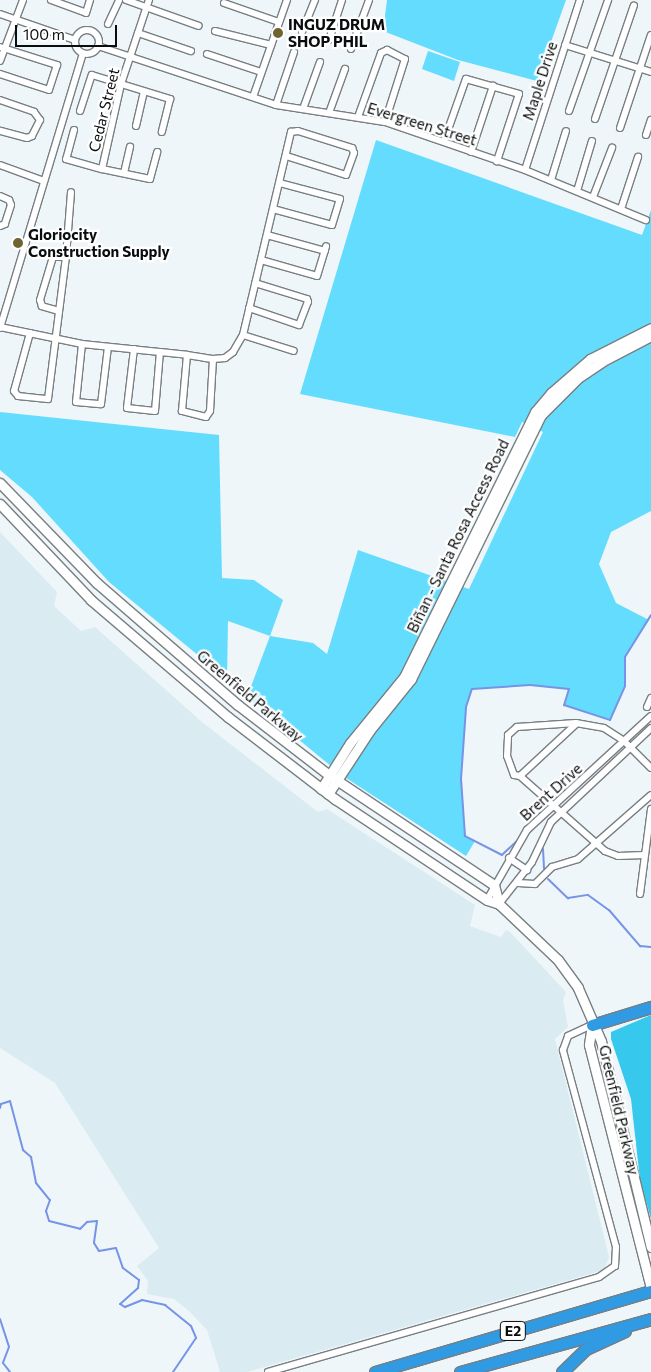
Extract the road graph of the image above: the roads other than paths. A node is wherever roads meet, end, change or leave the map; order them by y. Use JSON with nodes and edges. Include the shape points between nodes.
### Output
{"nodes":[{"id":1,"x":23,"y":0,"type":"edge"},
{"id":2,"x":51,"y":0,"type":"edge"},
{"id":3,"x":90,"y":0,"type":"edge"},
{"id":4,"x":119,"y":0,"type":"edge"},
{"id":5,"x":126,"y":0,"type":"edge"},
{"id":6,"x":149,"y":0,"type":"edge"},
{"id":7,"x":287,"y":0,"type":"edge"},
{"id":8,"x":315,"y":0,"type":"edge"},
{"id":9,"x":342,"y":0,"type":"edge"},
{"id":10,"x":370,"y":0,"type":"edge"},
{"id":11,"x":580,"y":0,"type":"edge"},
{"id":12,"x":608,"y":0,"type":"edge"},
{"id":13,"x":224,"y":3,"type":"dead end"},
{"id":14,"x":634,"y":5,"type":"dead end"},
{"id":15,"x":147,"y":7,"type":"junction"},
{"id":16,"x":0,"y":14,"type":"edge"},
{"id":17,"x":16,"y":19,"type":"junction"},
{"id":18,"x":279,"y":22,"type":"junction"},
{"id":19,"x":108,"y":24,"type":"dead end"},
{"id":20,"x":199,"y":26,"type":"dead end"},
{"id":21,"x":215,"y":31,"type":"dead end"},
{"id":22,"x":302,"y":32,"type":"dead end"},
{"id":23,"x":138,"y":33,"type":"junction"},
{"id":24,"x":651,"y":35,"type":"edge"},
{"id":25,"x":75,"y":40,"type":"junction"},
{"id":26,"x":329,"y":40,"type":"dead end"},
{"id":27,"x":271,"y":45,"type":"junction"},
{"id":28,"x":565,"y":45,"type":"junction"},
{"id":29,"x":98,"y":46,"type":"junction"},
{"id":30,"x":2,"y":47,"type":"edge"},
{"id":31,"x":351,"y":49,"type":"dead end"},
{"id":32,"x":191,"y":51,"type":"dead end"},
{"id":33,"x":294,"y":52,"type":"dead end"},
{"id":34,"x":83,"y":53,"type":"junction"},
{"id":35,"x":590,"y":53,"type":"junction"},
{"id":36,"x":207,"y":54,"type":"dead end"},
{"id":37,"x":130,"y":59,"type":"junction"},
{"id":38,"x":0,"y":61,"type":"edge"},
{"id":39,"x":616,"y":61,"type":"junction"},
{"id":40,"x":320,"y":62,"type":"dead end"},
{"id":41,"x":345,"y":69,"type":"dead end"},
{"id":42,"x":639,"y":69,"type":"junction"},
{"id":43,"x":261,"y":72,"type":"junction"},
{"id":44,"x":651,"y":72,"type":"edge"},
{"id":45,"x":0,"y":74,"type":"edge"},
{"id":46,"x":122,"y":84,"type":"junction"},
{"id":47,"x":493,"y":86,"type":"junction"},
{"id":48,"x":144,"y":92,"type":"junction"},
{"id":49,"x":254,"y":97,"type":"junction"},
{"id":50,"x":0,"y":100,"type":"edge"},
{"id":51,"x":276,"y":105,"type":"junction"},
{"id":52,"x":302,"y":109,"type":"junction"},
{"id":53,"x":80,"y":111,"type":"dead end"},
{"id":54,"x":569,"y":111,"type":"dead end"},
{"id":55,"x":329,"y":113,"type":"junction"},
{"id":56,"x":358,"y":117,"type":"junction"},
{"id":57,"x":595,"y":119,"type":"dead end"},
{"id":58,"x":651,"y":120,"type":"edge"},
{"id":59,"x":385,"y":122,"type":"junction"},
{"id":60,"x":136,"y":126,"type":"dead end"},
{"id":61,"x":620,"y":128,"type":"dead end"},
{"id":62,"x":74,"y":130,"type":"dead end"},
{"id":63,"x":0,"y":131,"type":"edge"},
{"id":64,"x":566,"y":131,"type":"dead end"},
{"id":65,"x":162,"y":132,"type":"dead end"},
{"id":66,"x":646,"y":135,"type":"dead end"},
{"id":67,"x":592,"y":140,"type":"dead end"},
{"id":68,"x":444,"y":141,"type":"junction"},
{"id":69,"x":130,"y":147,"type":"dead end"},
{"id":70,"x":612,"y":148,"type":"dead end"},
{"id":71,"x":157,"y":152,"type":"dead end"},
{"id":72,"x":471,"y":152,"type":"junction"},
{"id":73,"x":286,"y":156,"type":"junction"},
{"id":74,"x":638,"y":157,"type":"dead end"},
{"id":75,"x":497,"y":161,"type":"junction"},
{"id":76,"x":0,"y":165,"type":"edge"},
{"id":77,"x":102,"y":170,"type":"junction"},
{"id":78,"x":525,"y":170,"type":"junction"},
{"id":79,"x":124,"y":173,"type":"junction"},
{"id":80,"x":44,"y":180,"type":"junction"},
{"id":81,"x":551,"y":180,"type":"junction"},
{"id":82,"x":280,"y":183,"type":"junction"},
{"id":83,"x":577,"y":191,"type":"junction"},
{"id":84,"x":71,"y":192,"type":"dead end"},
{"id":85,"x":0,"y":196,"type":"edge"},
{"id":86,"x":593,"y":197,"type":"junction"},
{"id":87,"x":621,"y":209,"type":"junction"},
{"id":88,"x":274,"y":210,"type":"junction"},
{"id":89,"x":646,"y":220,"type":"dead end"},
{"id":90,"x":0,"y":226,"type":"edge"},
{"id":91,"x":267,"y":235,"type":"junction"},
{"id":92,"x":66,"y":257,"type":"junction"},
{"id":93,"x":261,"y":260,"type":"junction"},
{"id":94,"x":255,"y":283,"type":"junction"},
{"id":95,"x":249,"y":308,"type":"junction"},
{"id":96,"x":59,"y":311,"type":"junction"},
{"id":97,"x":0,"y":328,"type":"edge"},
{"id":98,"x":651,"y":328,"type":"edge"},
{"id":99,"x":30,"y":333,"type":"junction"},
{"id":100,"x":243,"y":335,"type":"junction"},
{"id":101,"x":651,"y":336,"type":"edge"},
{"id":102,"x":54,"y":339,"type":"junction"},
{"id":103,"x":82,"y":344,"type":"junction"},
{"id":104,"x":108,"y":347,"type":"junction"},
{"id":105,"x":134,"y":349,"type":"junction"},
{"id":106,"x":294,"y":351,"type":"dead end"},
{"id":107,"x":160,"y":352,"type":"junction"},
{"id":108,"x":187,"y":355,"type":"junction"},
{"id":109,"x":213,"y":358,"type":"junction"},
{"id":110,"x":538,"y":414,"type":"junction"},
{"id":111,"x":0,"y":483,"type":"edge"},
{"id":112,"x":0,"y":504,"type":"edge"},
{"id":113,"x":28,"y":513,"type":"junction"},
{"id":114,"x":18,"y":523,"type":"junction"},
{"id":115,"x":651,"y":698,"type":"edge"},
{"id":116,"x":647,"y":708,"type":"dead end"},
{"id":117,"x":651,"y":716,"type":"edge"},
{"id":118,"x":576,"y":723,"type":"junction"},
{"id":119,"x":651,"y":728,"type":"edge"},
{"id":120,"x":624,"y":740,"type":"junction"},
{"id":121,"x":630,"y":747,"type":"junction"},
{"id":122,"x":651,"y":768,"type":"edge"},
{"id":123,"x":520,"y":776,"type":"junction"},
{"id":124,"x":332,"y":778,"type":"junction"},
{"id":125,"x":324,"y":791,"type":"junction"},
{"id":126,"x":651,"y":795,"type":"edge"},
{"id":127,"x":555,"y":806,"type":"junction"},
{"id":128,"x":651,"y":809,"type":"edge"},
{"id":129,"x":562,"y":812,"type":"junction"},
{"id":130,"x":593,"y":842,"type":"junction"},
{"id":131,"x":440,"y":848,"type":"junction"},
{"id":132,"x":644,"y":855,"type":"junction"},
{"id":133,"x":509,"y":858,"type":"junction"},
{"id":134,"x":441,"y":870,"type":"junction"},
{"id":135,"x":526,"y":870,"type":"junction"},
{"id":136,"x":518,"y":884,"type":"junction"},
{"id":137,"x":494,"y":885,"type":"junction"},
{"id":138,"x":640,"y":894,"type":"dead end"},
{"id":139,"x":487,"y":900,"type":"junction"},
{"id":140,"x":499,"y":904,"type":"junction"},
{"id":141,"x":651,"y":1007,"type":"edge"},
{"id":142,"x":592,"y":1025,"type":"junction"},
{"id":143,"x":651,"y":1247,"type":"edge"},
{"id":144,"x":651,"y":1290,"type":"edge"},
{"id":145,"x":650,"y":1319,"type":"edge"},
{"id":146,"x":578,"y":1355,"type":"junction"},
{"id":147,"x":268,"y":1372,"type":"edge"},
{"id":148,"x":375,"y":1372,"type":"edge"},
{"id":149,"x":460,"y":1372,"type":"edge"},
{"id":150,"x":562,"y":1372,"type":"edge"},
{"id":151,"x":572,"y":1372,"type":"edge"}],
"edges":[{"from":1,"to":17,"type":"street"},
{"from":2,"to":3,"type":"street","via":[[86,12]]},
{"from":4,"to":19,"type":"street"},
{"from":5,"to":15,"type":"street"},
{"from":6,"to":15,"type":"street","name":"Cedar Street"},
{"from":7,"to":18,"type":"street"},
{"from":8,"to":22,"type":"street"},
{"from":9,"to":26,"type":"street"},
{"from":10,"to":31,"type":"street"},
{"from":11,"to":28,"type":"street","name":"Maple Drive"},
{"from":12,"to":35,"type":"street"},
{"from":13,"to":18,"type":"street"},
{"from":14,"to":39,"type":"street"},
{"from":15,"to":20,"type":"street"},
{"from":15,"to":23,"type":"street","name":"Cedar Street"},
{"from":16,"to":17,"type":"street"},
{"from":17,"to":25,"type":"street"},
{"from":17,"to":30,"type":"street"},
{"from":18,"to":27,"type":"street"},
{"from":21,"to":27,"type":"street"},
{"from":23,"to":32,"type":"street"},
{"from":23,"to":37,"type":"street","name":"Cedar Street"},
{"from":24,"to":42,"type":"street"},
{"from":25,"to":29,"type":"street","via":[[82,31],[90,30],[97,35]]},
{"from":25,"to":34,"type":"street","via":[[77,49]]},
{"from":27,"to":43,"type":"street"},
{"from":28,"to":35,"type":"street"},
{"from":28,"to":78,"type":"street","name":"Maple Drive"},
{"from":29,"to":34,"type":"street","via":[[90,54]]},
{"from":29,"to":37,"type":"street","name":"Evergreen Street"},
{"from":30,"to":38,"type":"street"},
{"from":30,"to":45,"type":"street","via":[[57,65],[49,90]]},
{"from":33,"to":51,"type":"street"},
{"from":34,"to":80,"type":"street"},
{"from":35,"to":39,"type":"street"},
{"from":35,"to":54,"type":"street"},
{"from":36,"to":43,"type":"street"},
{"from":37,"to":46,"type":"street","name":"Cedar Street"},
{"from":37,"to":49,"type":"street","name":"Evergreen Street"},
{"from":39,"to":42,"type":"street"},
{"from":39,"to":57,"type":"street"},
{"from":40,"to":52,"type":"street"},
{"from":41,"to":55,"type":"street"},
{"from":42,"to":44,"type":"street"},
{"from":42,"to":61,"type":"street"},
{"from":43,"to":49,"type":"street"},
{"from":46,"to":48,"type":"street"},
{"from":46,"to":53,"type":"street","via":[[92,75]]},
{"from":46,"to":77,"type":"street","name":"Cedar Street"},
{"from":47,"to":68,"type":"street","via":[[466,79]]},
{"from":47,"to":72,"type":"street"},
{"from":47,"to":75,"type":"street","via":[[519,94]]},
{"from":48,"to":60,"type":"street"},
{"from":48,"to":65,"type":"street","via":[[170,99]]},
{"from":49,"to":51,"type":"street","name":"Evergreen Street"},
{"from":50,"to":63,"type":"street","via":[[34,112],[40,120],[32,136],[27,138]]},
{"from":51,"to":52,"type":"street","name":"Evergreen Street"},
{"from":52,"to":55,"type":"street","name":"Evergreen Street"},
{"from":55,"to":56,"type":"street","name":"Evergreen Street"},
{"from":56,"to":59,"type":"street","name":"Evergreen Street"},
{"from":56,"to":59,"type":"street","via":[[381,53],[387,50],[405,59]]},
{"from":58,"to":66,"type":"street"},
{"from":59,"to":68,"type":"street","name":"Evergreen Street"},
{"from":62,"to":77,"type":"street","via":[[66,159]]},
{"from":64,"to":81,"type":"street"},
{"from":67,"to":83,"type":"street"},
{"from":68,"to":72,"type":"street","name":"Evergreen Street"},
{"from":69,"to":79,"type":"street"},
{"from":70,"to":86,"type":"street"},
{"from":71,"to":79,"type":"street","via":[[150,179]]},
{"from":72,"to":75,"type":"street","name":"Evergreen Street"},
{"from":73,"to":73,"type":"street","via":[[291,132],[298,131],[352,148],[354,153],[346,175]]},
{"from":73,"to":82,"type":"street"},
{"from":74,"to":87,"type":"street"},
{"from":75,"to":78,"type":"street","name":"Evergreen Street"},
{"from":76,"to":80,"type":"street"},
{"from":77,"to":79,"type":"street"},
{"from":78,"to":81,"type":"street","name":"Evergreen Street"},
{"from":80,"to":97,"type":"street"},
{"from":81,"to":83,"type":"street","name":"Evergreen Street"},
{"from":82,"to":88,"type":"street"},
{"from":82,"to":88,"type":"street","via":[[340,199],[332,225]]},
{"from":83,"to":86,"type":"street","name":"Evergreen Street"},
{"from":84,"to":92,"type":"street"},
{"from":85,"to":90,"type":"street","via":[[9,200],[11,205],[5,224]]},
{"from":86,"to":87,"type":"street","name":"Evergreen Street"},
{"from":87,"to":89,"type":"street","name":"Evergreen Street"},
{"from":88,"to":91,"type":"street"},
{"from":91,"to":93,"type":"street"},
{"from":91,"to":93,"type":"street","via":[[326,249],[318,276]]},
{"from":92,"to":96,"type":"street"},
{"from":92,"to":96,"type":"street","via":[[52,257],[40,300],[42,306]]},
{"from":93,"to":94,"type":"street"},
{"from":94,"to":95,"type":"street"},
{"from":94,"to":95,"type":"street","via":[[308,302],[298,325]]},
{"from":95,"to":100,"type":"street"},
{"from":96,"to":102,"type":"street"},
{"from":97,"to":99,"type":"street"},
{"from":98,"to":110,"type":"main road","name":"Biñan - Santa Rosa Access Road","via":[[590,360],[551,393]]},
{"from":99,"to":102,"type":"street"},
{"from":99,"to":102,"type":"street","via":[[14,391],[18,396],[48,399]]},
{"from":100,"to":106,"type":"street"},
{"from":100,"to":109,"type":"street","via":[[233,352],[225,358]]},
{"from":101,"to":110,"type":"main road","name":"Biñan - Santa Rosa Access Road","via":[[578,378]]},
{"from":102,"to":103,"type":"street"},
{"from":103,"to":104,"type":"street"},
{"from":103,"to":104,"type":"street","via":[[76,402],[101,404]]},
{"from":104,"to":105,"type":"street"},
{"from":105,"to":107,"type":"street"},
{"from":105,"to":107,"type":"street","via":[[128,408],[155,411]]},
{"from":107,"to":108,"type":"street"},
{"from":108,"to":109,"type":"street"},
{"from":108,"to":109,"type":"street","via":[[184,414],[206,417],[209,414]]},
{"from":110,"to":124,"type":"main road","name":"Biñan - Santa Rosa Access Road","via":[[404,677],[355,737]]},
{"from":111,"to":113,"type":"main road","name":"Greenfield Parkway"},
{"from":112,"to":114,"type":"main road","name":"Greenfield Parkway"},
{"from":113,"to":114,"type":"main road"},
{"from":113,"to":124,"type":"main road","name":"Greenfield Parkway","via":[[116,601],[238,705]]},
{"from":114,"to":125,"type":"main road","name":"Greenfield Parkway","via":[[90,600],[228,718]]},
{"from":115,"to":116,"type":"street"},
{"from":117,"to":120,"type":"street","name":"Brent Drive"},
{"from":118,"to":120,"type":"street","via":[[611,730]]},
{"from":118,"to":123,"type":"street"},
{"from":118,"to":123,"type":"street","via":[[517,727],[508,736],[510,767],[514,775]]},
{"from":119,"to":121,"type":"street","name":"Brent Drive"},
{"from":120,"to":121,"type":"street"},
{"from":120,"to":127,"type":"street","name":"Brent Drive"},
{"from":121,"to":122,"type":"street"},
{"from":121,"to":129,"type":"street","name":"Brent Drive"},
{"from":123,"to":127,"type":"street"},
{"from":124,"to":125,"type":"main road","name":"Biñan - Santa Rosa Access Road"},
{"from":124,"to":131,"type":"main road","name":"Greenfield Parkway"},
{"from":125,"to":134,"type":"main road","name":"Greenfield Parkway"},
{"from":126,"to":130,"type":"street"},
{"from":127,"to":129,"type":"street"},
{"from":127,"to":133,"type":"street","name":"Brent Drive","via":[[527,830]]},
{"from":128,"to":132,"type":"street"},
{"from":129,"to":130,"type":"street"},
{"from":129,"to":135,"type":"street","name":"Brent Drive","via":[[552,822],[545,841]]},
{"from":130,"to":132,"type":"street","via":[[618,856]]},
{"from":130,"to":136,"type":"street","via":[[578,859],[552,867],[538,883]]},
{"from":131,"to":134,"type":"main road"},
{"from":131,"to":137,"type":"main road","name":"Greenfield Parkway"},
{"from":132,"to":138,"type":"street"},
{"from":133,"to":135,"type":"street"},
{"from":133,"to":137,"type":"street","name":"Brent Drive"},
{"from":134,"to":139,"type":"main road","name":"Greenfield Parkway"},
{"from":135,"to":136,"type":"street","name":"Brent Drive"},
{"from":136,"to":140,"type":"street","name":"Brent Drive"},
{"from":137,"to":139,"type":"street","name":"Brent Drive"},
{"from":137,"to":140,"type":"main road"},
{"from":139,"to":140,"type":"main road","name":"Greenfield Parkway"},
{"from":140,"to":142,"type":"main road","name":"Greenfield Parkway","via":[[566,969],[578,988]]},
{"from":141,"to":142,"type":"highway"},
{"from":142,"to":143,"type":"main road","name":"Greenfield Parkway","via":[[604,1051]]},
{"from":142,"to":144,"type":"main road","name":"Greenfield Parkway","via":[[590,1045]]},
{"from":142,"to":147,"type":"street","via":[[568,1036],[563,1050],[616,1248],[615,1266],[599,1276]]},
{"from":144,"to":148,"type":"highway","number":"E2"},
{"from":145,"to":146,"type":"highway"},
{"from":145,"to":149,"type":"highway","number":"E2"},
{"from":146,"to":150,"type":"highway"},
{"from":146,"to":151,"type":"street"}]}
